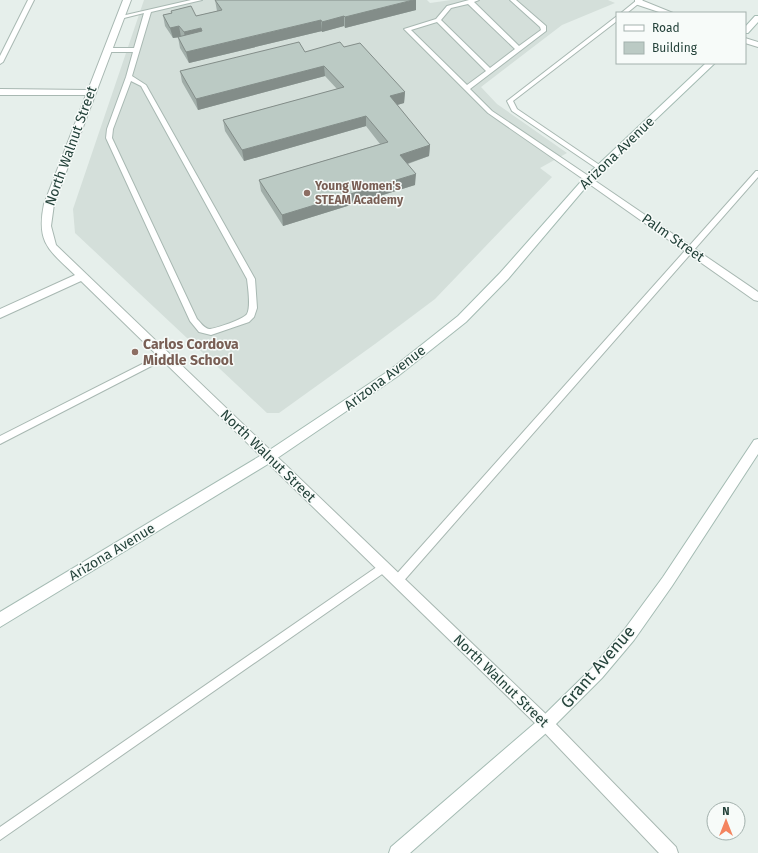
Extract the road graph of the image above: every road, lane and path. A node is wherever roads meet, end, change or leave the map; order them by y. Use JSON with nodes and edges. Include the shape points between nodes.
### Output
{"nodes":[{"id":1,"x":31,"y":0,"type":"edge"},
{"id":2,"x":127,"y":0,"type":"edge"},
{"id":3,"x":199,"y":0,"type":"edge"},
{"id":4,"x":476,"y":0,"type":"edge"},
{"id":5,"x":513,"y":0,"type":"edge"},
{"id":6,"x":637,"y":1,"type":"edge"},
{"id":7,"x":470,"y":2,"type":"junction"},
{"id":8,"x":148,"y":11,"type":"junction"},
{"id":9,"x":625,"y":12,"type":"edge"},
{"id":10,"x":666,"y":12,"type":"edge"},
{"id":11,"x":120,"y":17,"type":"junction"},
{"id":12,"x":758,"y":18,"type":"edge"},
{"id":13,"x":616,"y":19,"type":"edge"},
{"id":14,"x":438,"y":20,"type":"junction"},
{"id":15,"x":746,"y":30,"type":"edge"},
{"id":16,"x":746,"y":40,"type":"edge"},
{"id":17,"x":758,"y":45,"type":"edge"},
{"id":18,"x":518,"y":49,"type":"junction"},
{"id":19,"x":108,"y":50,"type":"junction"},
{"id":20,"x":137,"y":50,"type":"junction"},
{"id":21,"x":0,"y":62,"type":"edge"},
{"id":22,"x":710,"y":64,"type":"edge"},
{"id":23,"x":490,"y":71,"type":"junction"},
{"id":24,"x":129,"y":77,"type":"junction"},
{"id":25,"x":466,"y":90,"type":"junction"},
{"id":26,"x":0,"y":92,"type":"edge"},
{"id":27,"x":91,"y":93,"type":"junction"},
{"id":28,"x":599,"y":168,"type":"junction"},
{"id":29,"x":758,"y":173,"type":"edge"},
{"id":30,"x":588,"y":179,"type":"junction"},
{"id":31,"x":691,"y":250,"type":"junction"},
{"id":32,"x":82,"y":276,"type":"junction"},
{"id":33,"x":758,"y":297,"type":"edge"},
{"id":34,"x":0,"y":314,"type":"edge"},
{"id":35,"x":164,"y":356,"type":"junction"},
{"id":36,"x":0,"y":440,"type":"edge"},
{"id":37,"x":758,"y":444,"type":"edge"},
{"id":38,"x":270,"y":457,"type":"junction"},
{"id":39,"x":384,"y":567,"type":"junction"},
{"id":40,"x":397,"y":581,"type":"junction"},
{"id":41,"x":0,"y":620,"type":"edge"},
{"id":42,"x":546,"y":724,"type":"junction"},
{"id":43,"x":0,"y":834,"type":"edge"},
{"id":44,"x":397,"y":853,"type":"edge"},
{"id":45,"x":670,"y":853,"type":"edge"}],
"edges":[{"from":1,"to":21,"type":"lane"},
{"from":2,"to":11,"type":"street","name":"North Walnut Street"},
{"from":3,"to":8,"type":"lane"},
{"from":4,"to":7,"type":"lane"},
{"from":5,"to":18,"type":"lane","via":[[543,26],[544,30]]},
{"from":6,"to":9,"type":"lane"},
{"from":6,"to":10,"type":"street"},
{"from":7,"to":14,"type":"lane","via":[[449,7]]},
{"from":7,"to":18,"type":"lane"},
{"from":8,"to":11,"type":"lane"},
{"from":8,"to":20,"type":"lane"},
{"from":11,"to":19,"type":"street","name":"North Walnut Street"},
{"from":12,"to":15,"type":"street"},
{"from":13,"to":28,"type":"lane","via":[[510,101],[514,110]]},
{"from":14,"to":23,"type":"lane"},
{"from":14,"to":25,"type":"lane","via":[[407,29]]},
{"from":16,"to":17,"type":"street"},
{"from":18,"to":23,"type":"lane"},
{"from":19,"to":20,"type":"lane"},
{"from":19,"to":27,"type":"street","name":"North Walnut Street"},
{"from":20,"to":24,"type":"lane"},
{"from":22,"to":28,"type":"street","name":"Arizona Avenue"},
{"from":23,"to":25,"type":"lane"},
{"from":24,"to":24,"type":"lane","via":[[109,138],[194,321],[202,330],[211,332],[246,320],[253,308],[251,279],[143,84]]},
{"from":25,"to":30,"type":"lane","via":[[490,112]]},
{"from":26,"to":27,"type":"street"},
{"from":27,"to":32,"type":"street","name":"North Walnut Street","via":[[48,204],[45,222],[46,236],[52,247]]},
{"from":28,"to":30,"type":"street","name":"Arizona Avenue"},
{"from":29,"to":31,"type":"lane"},
{"from":30,"to":31,"type":"street","name":"Palm Street"},
{"from":30,"to":38,"type":"street","name":"Arizona Avenue","via":[[504,276],[462,319],[388,377]]},
{"from":31,"to":33,"type":"street","name":"Palm Street"},
{"from":31,"to":40,"type":"lane"},
{"from":32,"to":34,"type":"street"},
{"from":32,"to":35,"type":"street","name":"North Walnut Street"},
{"from":35,"to":36,"type":"lane"},
{"from":35,"to":38,"type":"street","name":"North Walnut Street"},
{"from":37,"to":42,"type":"street","name":"Grant Avenue","via":[[631,632],[603,666]]},
{"from":38,"to":39,"type":"street","name":"North Walnut Street"},
{"from":38,"to":41,"type":"street","name":"Arizona Avenue"},
{"from":39,"to":40,"type":"street","name":"North Walnut Street"},
{"from":39,"to":43,"type":"lane"},
{"from":40,"to":42,"type":"street","name":"North Walnut Street"},
{"from":42,"to":44,"type":"street","name":"Grant Avenue"},
{"from":42,"to":45,"type":"street","name":"North Walnut Street"}]}
